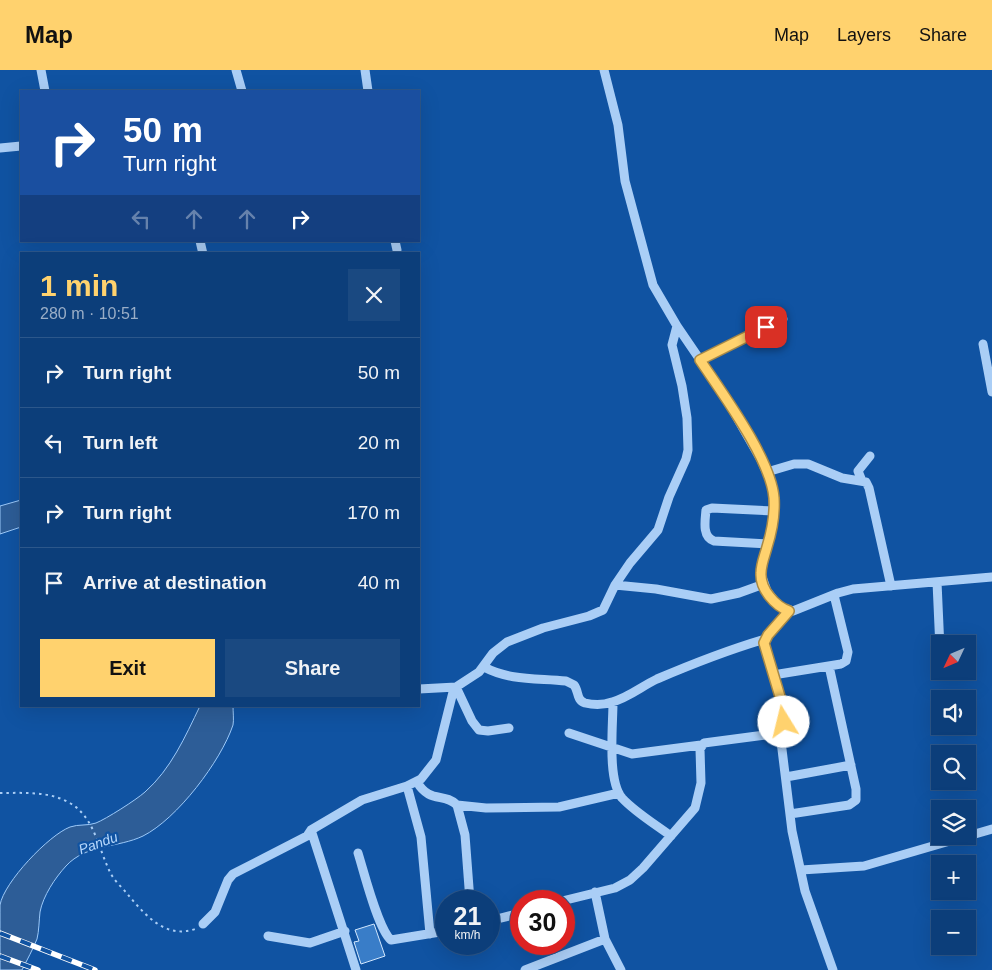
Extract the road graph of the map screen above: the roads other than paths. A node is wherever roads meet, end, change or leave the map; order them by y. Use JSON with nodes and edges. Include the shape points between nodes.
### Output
{"nodes":[{"id":1,"x":41,"y":70,"type":"edge"},
{"id":2,"x":236,"y":70,"type":"edge"},
{"id":3,"x":365,"y":70,"type":"edge"},
{"id":4,"x":604,"y":70,"type":"edge"},
{"id":5,"x":45,"y":90,"type":"edge"},
{"id":6,"x":242,"y":90,"type":"edge"},
{"id":7,"x":368,"y":90,"type":"edge"},
{"id":8,"x":20,"y":146,"type":"edge"},
{"id":9,"x":0,"y":148,"type":"edge"},
{"id":10,"x":782,"y":319,"type":"dead end"},
{"id":11,"x":677,"y":326,"type":"junction"},
{"id":12,"x":983,"y":344,"type":"dead end"},
{"id":13,"x":700,"y":360,"type":"junction"},
{"id":14,"x":992,"y":392,"type":"edge"},
{"id":15,"x":870,"y":456,"type":"dead end"},
{"id":16,"x":767,"y":472,"type":"junction"},
{"id":17,"x":862,"y":481,"type":"junction"},
{"id":18,"x":774,"y":511,"type":"junction"},
{"id":19,"x":768,"y":544,"type":"junction"},
{"id":20,"x":992,"y":577,"type":"edge"},
{"id":21,"x":937,"y":582,"type":"junction"},
{"id":22,"x":764,"y":584,"type":"junction"},
{"id":23,"x":615,"y":585,"type":"junction"},
{"id":24,"x":891,"y":586,"type":"junction"},
{"id":25,"x":834,"y":595,"type":"junction"},
{"id":26,"x":789,"y":611,"type":"junction"},
{"id":27,"x":939,"y":635,"type":"edge"},
{"id":28,"x":765,"y":639,"type":"junction"},
{"id":29,"x":829,"y":666,"type":"junction"},
{"id":30,"x":484,"y":667,"type":"junction"},
{"id":31,"x":773,"y":675,"type":"junction"},
{"id":32,"x":456,"y":687,"type":"junction"},
{"id":33,"x":420,"y":689,"type":"edge"},
{"id":34,"x":613,"y":702,"type":"junction"},
{"id":35,"x":509,"y":728,"type":"dead end"},
{"id":36,"x":569,"y":733,"type":"dead end"},
{"id":37,"x":780,"y":733,"type":"junction"},
{"id":38,"x":701,"y":745,"type":"junction"},
{"id":39,"x":612,"y":748,"type":"junction"},
{"id":40,"x":851,"y":766,"type":"junction"},
{"id":41,"x":786,"y":777,"type":"junction"},
{"id":42,"x":417,"y":782,"type":"junction"},
{"id":43,"x":407,"y":786,"type":"junction"},
{"id":44,"x":619,"y":793,"type":"junction"},
{"id":45,"x":457,"y":805,"type":"junction"},
{"id":46,"x":790,"y":814,"type":"junction"},
{"id":47,"x":992,"y":829,"type":"edge"},
{"id":48,"x":311,"y":830,"type":"junction"},
{"id":49,"x":976,"y":833,"type":"edge"},
{"id":50,"x":671,"y":836,"type":"junction"},
{"id":51,"x":936,"y":845,"type":"edge"},
{"id":52,"x":358,"y":853,"type":"dead end"},
{"id":53,"x":801,"y":870,"type":"junction"},
{"id":54,"x":469,"y":890,"type":"edge"},
{"id":55,"x":595,"y":892,"type":"junction"},
{"id":56,"x":575,"y":897,"type":"edge"},
{"id":57,"x":204,"y":924,"type":"road end"},
{"id":58,"x":345,"y":931,"type":"junction"},
{"id":59,"x":435,"y":933,"type":"edge"},
{"id":60,"x":430,"y":934,"type":"junction"},
{"id":61,"x":268,"y":936,"type":"dead end"},
{"id":62,"x":605,"y":939,"type":"junction"},
{"id":63,"x":356,"y":970,"type":"edge"},
{"id":64,"x":524,"y":970,"type":"edge"},
{"id":65,"x":621,"y":970,"type":"edge"},
{"id":66,"x":833,"y":970,"type":"edge"}],
"edges":[{"from":1,"to":5,"type":"street"},
{"from":2,"to":6,"type":"street"},
{"from":3,"to":7,"type":"street"},
{"from":4,"to":11,"type":"street","via":[[618,125],[624,180],[644,256],[654,285]]},
{"from":8,"to":9,"type":"street"},
{"from":10,"to":13,"type":"street"},
{"from":11,"to":13,"type":"street"},
{"from":11,"to":23,"type":"street","via":[[672,345],[687,418],[686,459],[658,530]]},
{"from":12,"to":14,"type":"street"},
{"from":13,"to":16,"type":"street","via":[[724,395]]},
{"from":15,"to":17,"type":"street","via":[[858,471]]},
{"from":16,"to":17,"type":"street","via":[[794,464],[808,464],[842,478]]},
{"from":16,"to":18,"type":"street","via":[[774,496]]},
{"from":17,"to":24,"type":"street","via":[[869,488]]},
{"from":18,"to":19,"type":"street"},
{"from":18,"to":19,"type":"street","via":[[706,510],[709,540]]},
{"from":19,"to":22,"type":"street","via":[[761,574]]},
{"from":20,"to":21,"type":"street"},
{"from":21,"to":24,"type":"street"},
{"from":21,"to":27,"type":"street"},
{"from":22,"to":23,"type":"street","via":[[712,599]]},
{"from":22,"to":26,"type":"street","via":[[773,601]]},
{"from":23,"to":30,"type":"street","via":[[608,604],[599,613],[514,639],[493,653]]},
{"from":24,"to":25,"type":"street","via":[[853,589]]},
{"from":25,"to":26,"type":"street"},
{"from":25,"to":29,"type":"street","via":[[848,657],[841,664]]},
{"from":26,"to":28,"type":"street"},
{"from":28,"to":31,"type":"street"},
{"from":28,"to":34,"type":"street","via":[[656,680]]},
{"from":29,"to":31,"type":"street"},
{"from":29,"to":40,"type":"street"},
{"from":30,"to":32,"type":"street"},
{"from":30,"to":34,"type":"street","via":[[513,677],[566,681],[574,685],[579,700],[583,702]]},
{"from":31,"to":37,"type":"street","via":[[784,717]]},
{"from":32,"to":33,"type":"street"},
{"from":32,"to":35,"type":"street","via":[[479,730]]},
{"from":32,"to":42,"type":"street","via":[[450,699],[436,760]]},
{"from":34,"to":39,"type":"street"},
{"from":36,"to":39,"type":"street"},
{"from":37,"to":38,"type":"street"},
{"from":37,"to":41,"type":"street"},
{"from":38,"to":39,"type":"street","via":[[636,754]]},
{"from":38,"to":50,"type":"street","via":[[698,800]]},
{"from":39,"to":44,"type":"street"},
{"from":40,"to":41,"type":"street"},
{"from":40,"to":46,"type":"street","via":[[856,796],[853,804]]},
{"from":41,"to":46,"type":"street"},
{"from":42,"to":43,"type":"street"},
{"from":42,"to":45,"type":"street","via":[[428,795]]},
{"from":43,"to":48,"type":"street","via":[[362,800]]},
{"from":43,"to":60,"type":"street","via":[[421,837]]},
{"from":44,"to":45,"type":"street","via":[[559,807]]},
{"from":44,"to":50,"type":"street","via":[[633,808]]},
{"from":45,"to":54,"type":"street","via":[[465,835]]},
{"from":46,"to":53,"type":"street"},
{"from":47,"to":49,"type":"street"},
{"from":48,"to":57,"type":"street","via":[[306,836],[232,874],[215,912]]},
{"from":48,"to":58,"type":"street"},
{"from":50,"to":55,"type":"street","via":[[630,880],[615,888]]},
{"from":51,"to":53,"type":"street","via":[[864,866]]},
{"from":52,"to":60,"type":"street","via":[[388,937],[394,940]]},
{"from":53,"to":66,"type":"street","via":[[809,904]]},
{"from":55,"to":56,"type":"street"},
{"from":55,"to":62,"type":"street"},
{"from":58,"to":61,"type":"street","via":[[310,943]]},
{"from":58,"to":63,"type":"street"},
{"from":59,"to":60,"type":"street"},
{"from":62,"to":64,"type":"street"},
{"from":62,"to":65,"type":"street"}]}
